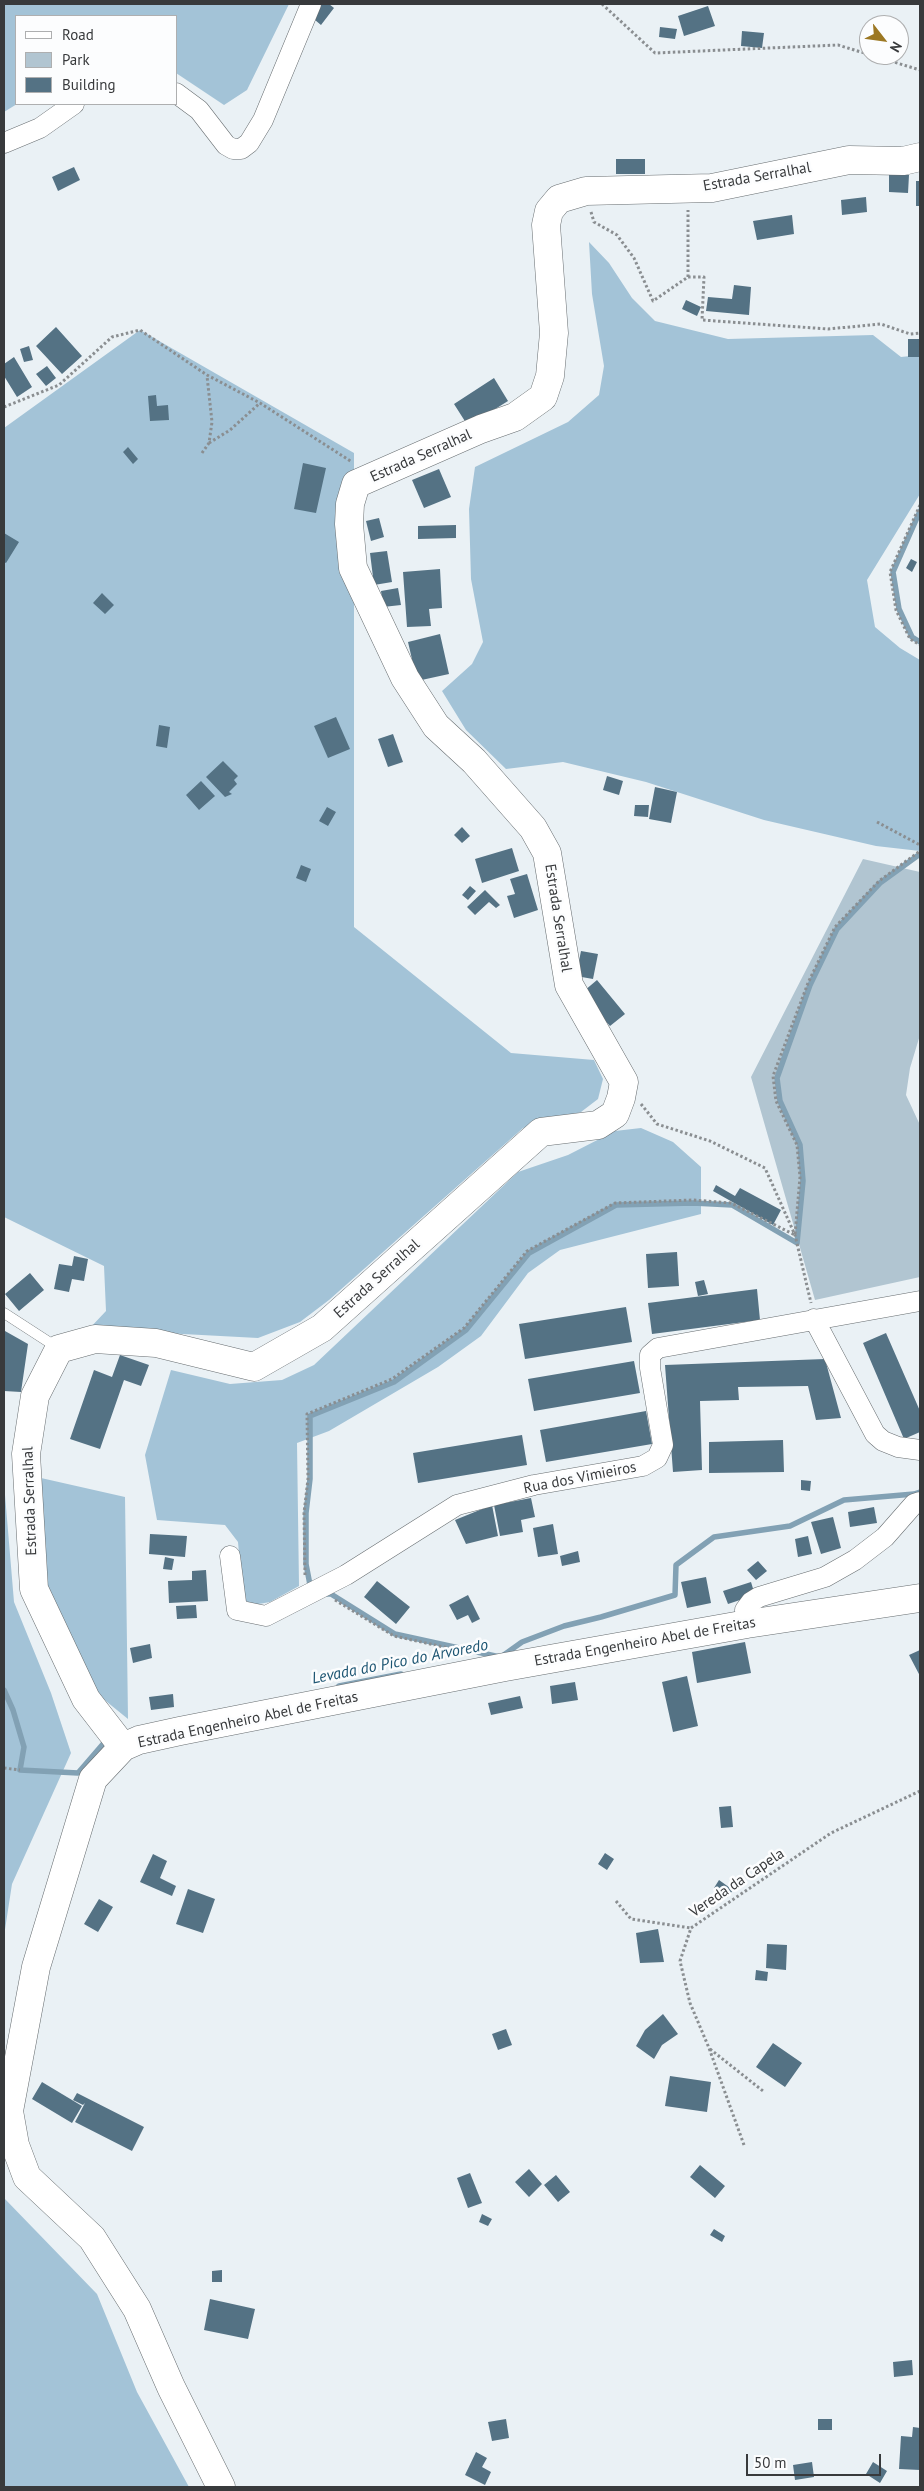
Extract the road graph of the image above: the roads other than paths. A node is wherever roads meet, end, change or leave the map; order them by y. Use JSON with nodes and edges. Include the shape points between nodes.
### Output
{"nodes":[{"id":1,"x":311,"y":4,"type":"edge"},
{"id":2,"x":178,"y":95,"type":"edge"},
{"id":3,"x":73,"y":105,"type":"edge"},
{"id":4,"x":4,"y":143,"type":"edge"},
{"id":5,"x":920,"y":157,"type":"edge"},
{"id":6,"x":920,"y":1301,"type":"edge"},
{"id":7,"x":4,"y":1313,"type":"edge"},
{"id":8,"x":814,"y":1318,"type":"junction"},
{"id":9,"x":59,"y":1349,"type":"junction"},
{"id":10,"x":920,"y":1450,"type":"edge"},
{"id":11,"x":920,"y":1502,"type":"edge"},
{"id":12,"x":230,"y":1556,"type":"dead end"},
{"id":13,"x":920,"y":1598,"type":"edge"},
{"id":14,"x":747,"y":1624,"type":"junction"},
{"id":15,"x":120,"y":1742,"type":"junction"},
{"id":16,"x":221,"y":2487,"type":"edge"}],
"edges":[{"from":1,"to":2,"type":"street","via":[[263,120],[249,143],[241,149],[226,145],[198,110]]},
{"from":3,"to":4,"type":"street","via":[[40,128]]},
{"from":5,"to":9,"type":"street","name":"Estrada Serralhal","via":[[903,161],[849,160],[712,188],[586,191],[559,199],[549,211],[546,225],[554,332],[550,376],[543,397],[515,417],[356,484],[349,524],[353,568],[405,678],[436,726],[474,761],[533,828],[547,853],[569,985],[624,1082],[615,1114],[598,1124],[541,1132],[322,1328],[254,1367],[156,1343],[95,1339]]},
{"from":6,"to":8,"type":"street","name":"Rua dos Vimieiros"},
{"from":7,"to":9,"type":"lane"},
{"from":8,"to":10,"type":"street","via":[[875,1434],[898,1447]]},
{"from":8,"to":12,"type":"street","name":"Rua dos Vimieiros","via":[[658,1348],[650,1355],[650,1368],[663,1445],[657,1458],[643,1466],[534,1485],[457,1505],[346,1575],[266,1616],[237,1610]]},
{"from":9,"to":15,"type":"street","name":"Estrada Serralhal","via":[[35,1396],[26,1454],[34,1589],[86,1699]]},
{"from":11,"to":14,"type":"street","via":[[914,1504],[885,1536],[825,1577],[750,1602],[745,1610]]},
{"from":13,"to":14,"type":"street","name":"Estrada Engenheiro Abel de Freitas"},
{"from":14,"to":15,"type":"street","name":"Estrada Engenheiro Abel de Freitas"},
{"from":15,"to":16,"type":"street","name":"Estrada Engenheiro Abel de Freitas","via":[[93,1779],[36,1967],[9,2111],[15,2145],[27,2177],[92,2238],[137,2309],[171,2387]]}]}
